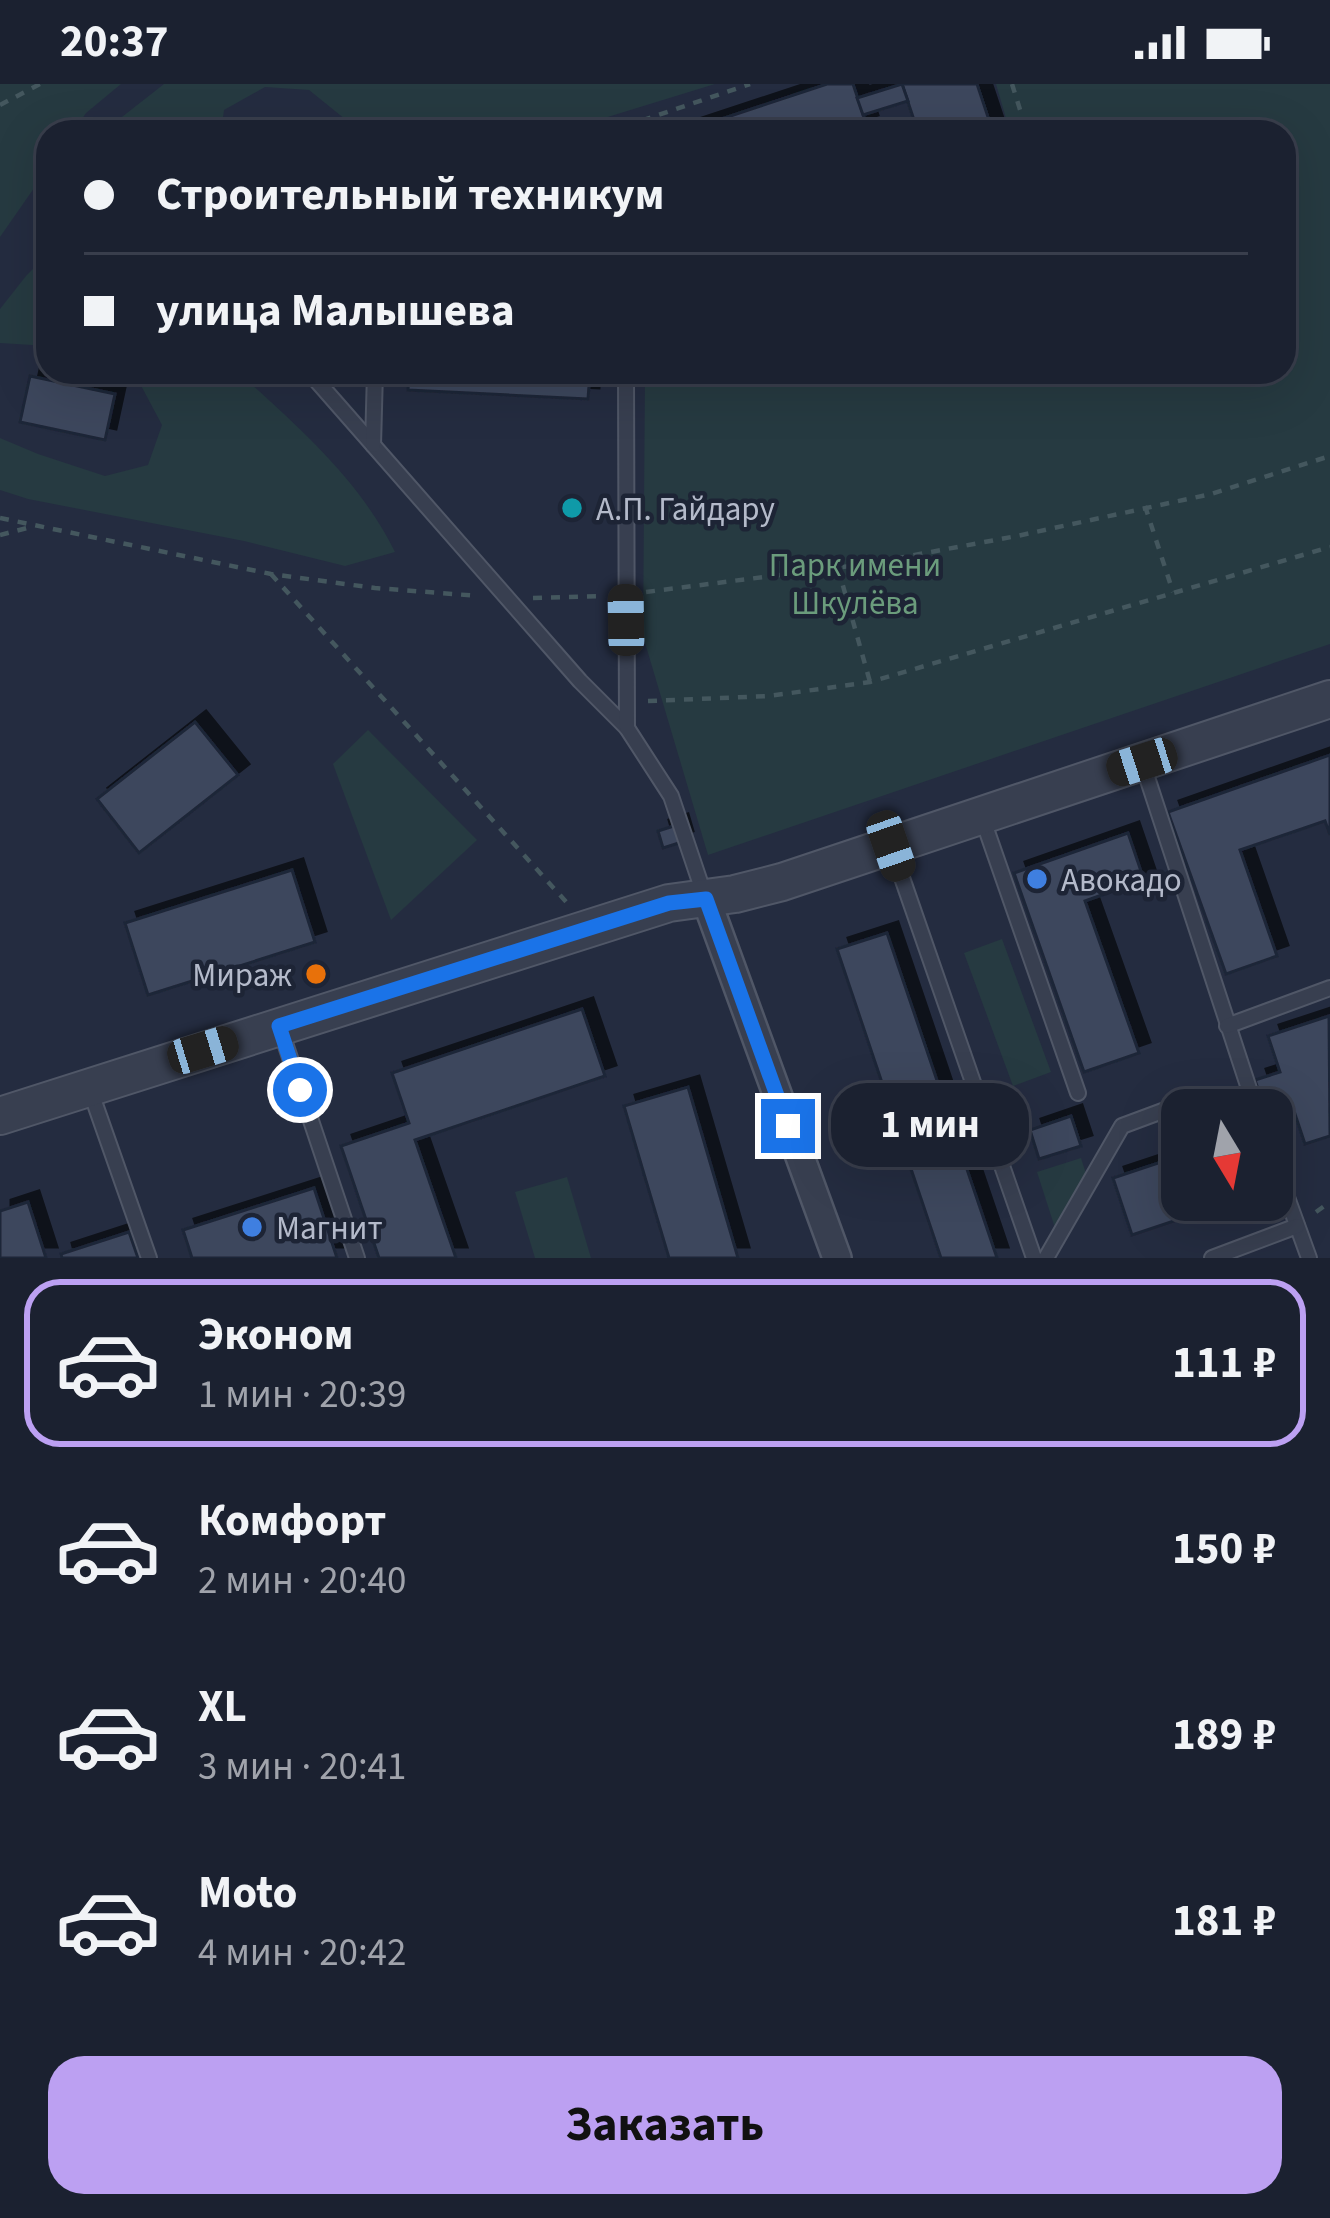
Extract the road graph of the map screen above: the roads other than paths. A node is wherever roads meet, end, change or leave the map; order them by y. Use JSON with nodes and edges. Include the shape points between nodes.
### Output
{"nodes":[{"id":1,"x":320,"y":384,"type":"edge"},
{"id":2,"x":375,"y":384,"type":"edge"},
{"id":3,"x":626,"y":384,"type":"edge"},
{"id":4,"x":373,"y":445,"type":"junction"},
{"id":5,"x":1330,"y":699,"type":"edge"},
{"id":6,"x":627,"y":728,"type":"junction"},
{"id":7,"x":1142,"y":762,"type":"junction"},
{"id":8,"x":981,"y":815,"type":"junction"},
{"id":9,"x":891,"y":846,"type":"junction"},
{"id":10,"x":706,"y":899,"type":"junction"},
{"id":11,"x":1330,"y":988,"type":"edge"},
{"id":12,"x":279,"y":1026,"type":"junction"},
{"id":13,"x":1227,"y":1026,"type":"junction"},
{"id":14,"x":89,"y":1086,"type":"junction"},
{"id":15,"x":1249,"y":1089,"type":"edge"},
{"id":16,"x":1078,"y":1093,"type":"dead end"},
{"id":17,"x":1161,"y":1112,"type":"edge"},
{"id":18,"x":0,"y":1116,"type":"edge"},
{"id":19,"x":1293,"y":1213,"type":"edge"},
{"id":20,"x":1298,"y":1226,"type":"junction"},
{"id":21,"x":149,"y":1258,"type":"edge"},
{"id":22,"x":357,"y":1258,"type":"edge"},
{"id":23,"x":837,"y":1258,"type":"edge"},
{"id":24,"x":1034,"y":1258,"type":"edge"},
{"id":25,"x":1046,"y":1258,"type":"edge"},
{"id":26,"x":1212,"y":1258,"type":"edge"},
{"id":27,"x":1309,"y":1258,"type":"edge"}],
"edges":[{"from":1,"to":4,"type":"lane"},
{"from":2,"to":4,"type":"lane"},
{"from":3,"to":6,"type":"lane"},
{"from":4,"to":6,"type":"lane"},
{"from":5,"to":7,"type":"street"},
{"from":6,"to":10,"type":"lane","via":[[671,796]]},
{"from":7,"to":8,"type":"street"},
{"from":7,"to":13,"type":"lane"},
{"from":8,"to":9,"type":"street"},
{"from":8,"to":16,"type":"lane"},
{"from":9,"to":10,"type":"street"},
{"from":9,"to":24,"type":"lane"},
{"from":10,"to":12,"type":"street","via":[[669,903]]},
{"from":10,"to":23,"type":"street"},
{"from":11,"to":13,"type":"lane"},
{"from":12,"to":14,"type":"street"},
{"from":12,"to":22,"type":"lane"},
{"from":13,"to":15,"type":"lane"},
{"from":14,"to":18,"type":"street"},
{"from":14,"to":21,"type":"lane"},
{"from":17,"to":25,"type":"lane","via":[[1122,1126]]},
{"from":19,"to":20,"type":"lane"},
{"from":20,"to":26,"type":"lane"},
{"from":20,"to":27,"type":"lane"}]}
